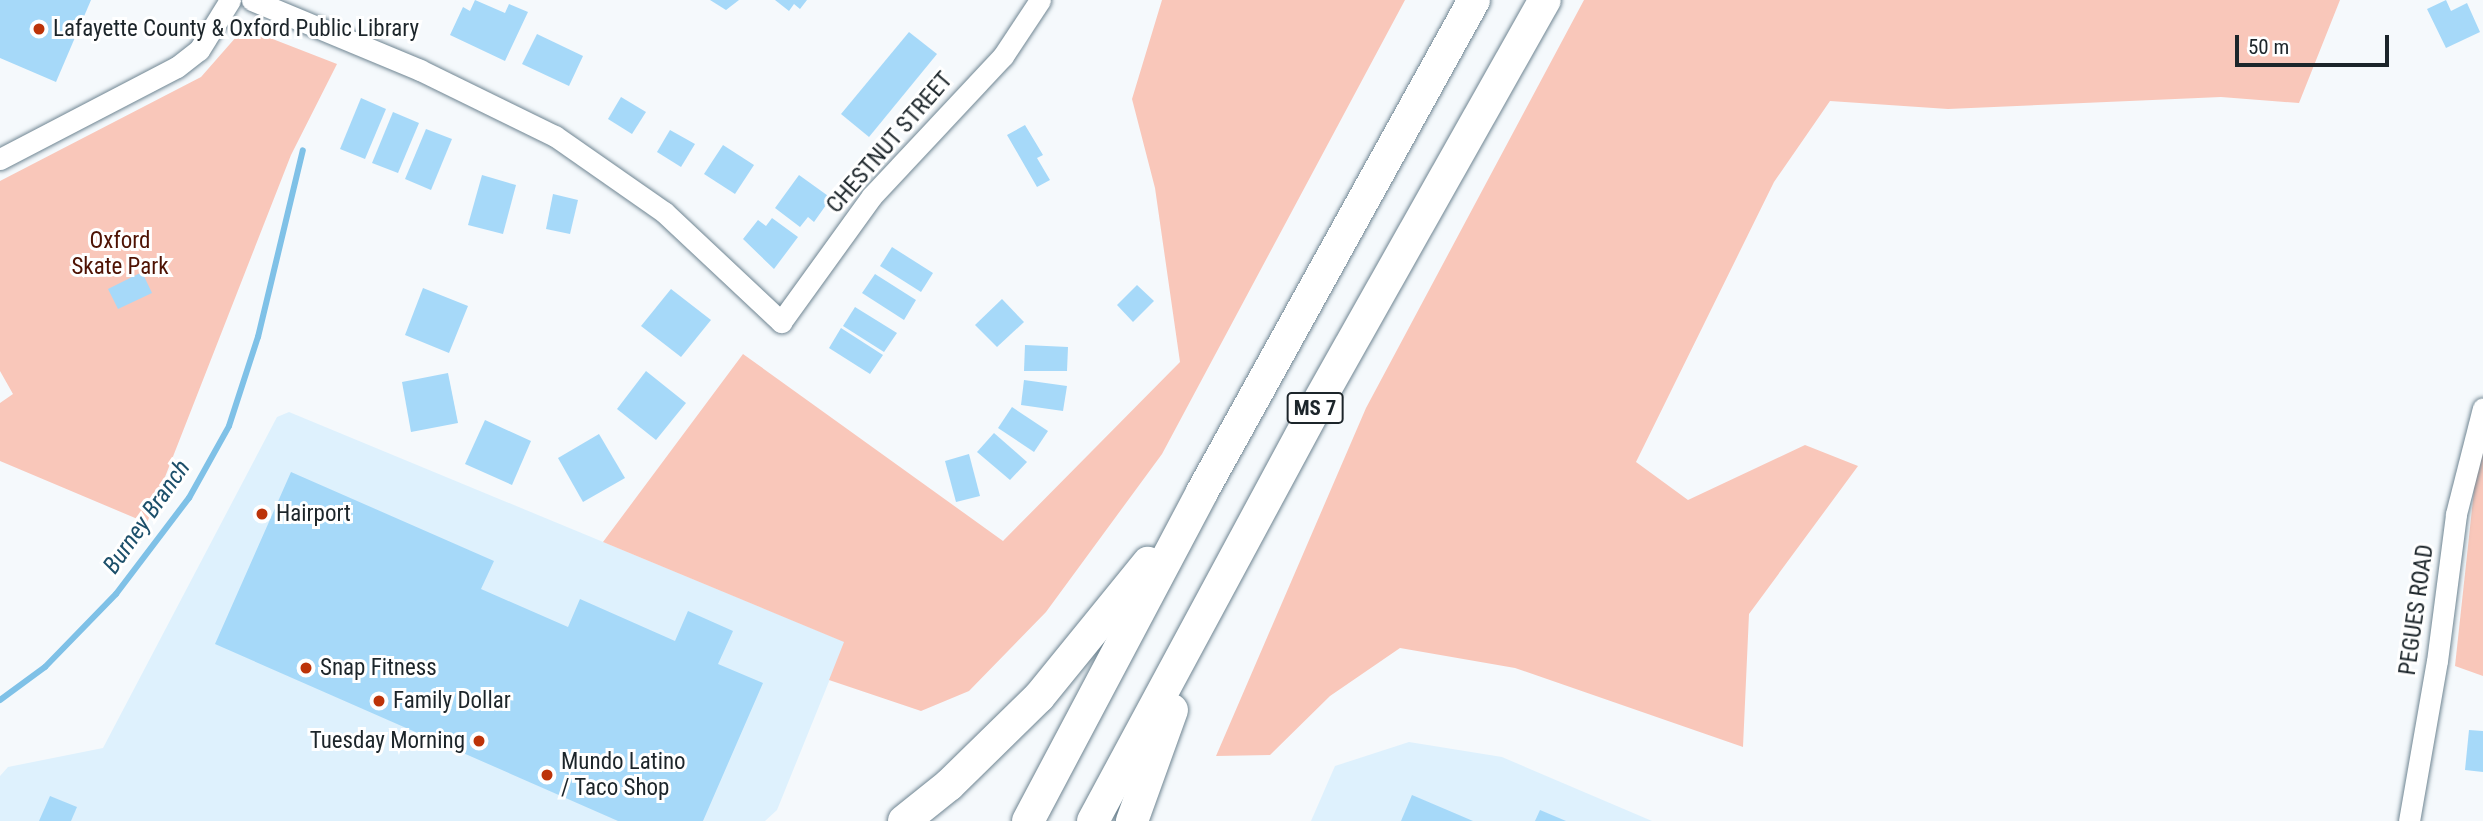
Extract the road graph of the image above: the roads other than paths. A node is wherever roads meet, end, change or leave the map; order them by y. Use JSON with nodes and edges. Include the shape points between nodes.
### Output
{"nodes":[{"id":1,"x":230,"y":0,"type":"edge"},
{"id":2,"x":252,"y":0,"type":"edge"},
{"id":3,"x":1040,"y":0,"type":"edge"},
{"id":4,"x":1474,"y":0,"type":"edge"},
{"id":5,"x":1545,"y":0,"type":"edge"},
{"id":6,"x":0,"y":159,"type":"edge"},
{"id":7,"x":2483,"y":408,"type":"edge"},
{"id":8,"x":1202,"y":492,"type":"junction"},
{"id":9,"x":1212,"y":602,"type":"junction"},
{"id":10,"x":904,"y":821,"type":"edge"},
{"id":11,"x":1028,"y":821,"type":"edge"},
{"id":12,"x":1093,"y":821,"type":"edge"},
{"id":13,"x":1132,"y":821,"type":"edge"},
{"id":14,"x":2409,"y":821,"type":"edge"}],
"edges":[{"from":1,"to":6,"type":"street","via":[[199,50],[177,67]]},
{"from":2,"to":3,"type":"street","name":"CHESTNUT STREET","via":[[420,70],[555,136],[664,212],[781,322],[872,196],[1003,56]]},
{"from":4,"to":8,"type":"highway","number":"MS 7"},
{"from":5,"to":9,"type":"highway","number":"MS 7","via":[[1316,406]]},
{"from":7,"to":14,"type":"street","name":"PEGUES ROAD","via":[[2456,514]]},
{"from":8,"to":10,"type":"highway","via":[[1039,697],[949,785]]},
{"from":8,"to":11,"type":"highway","number":"MS 7"},
{"from":9,"to":12,"type":"highway","number":"MS 7"},
{"from":9,"to":13,"type":"highway"}]}
